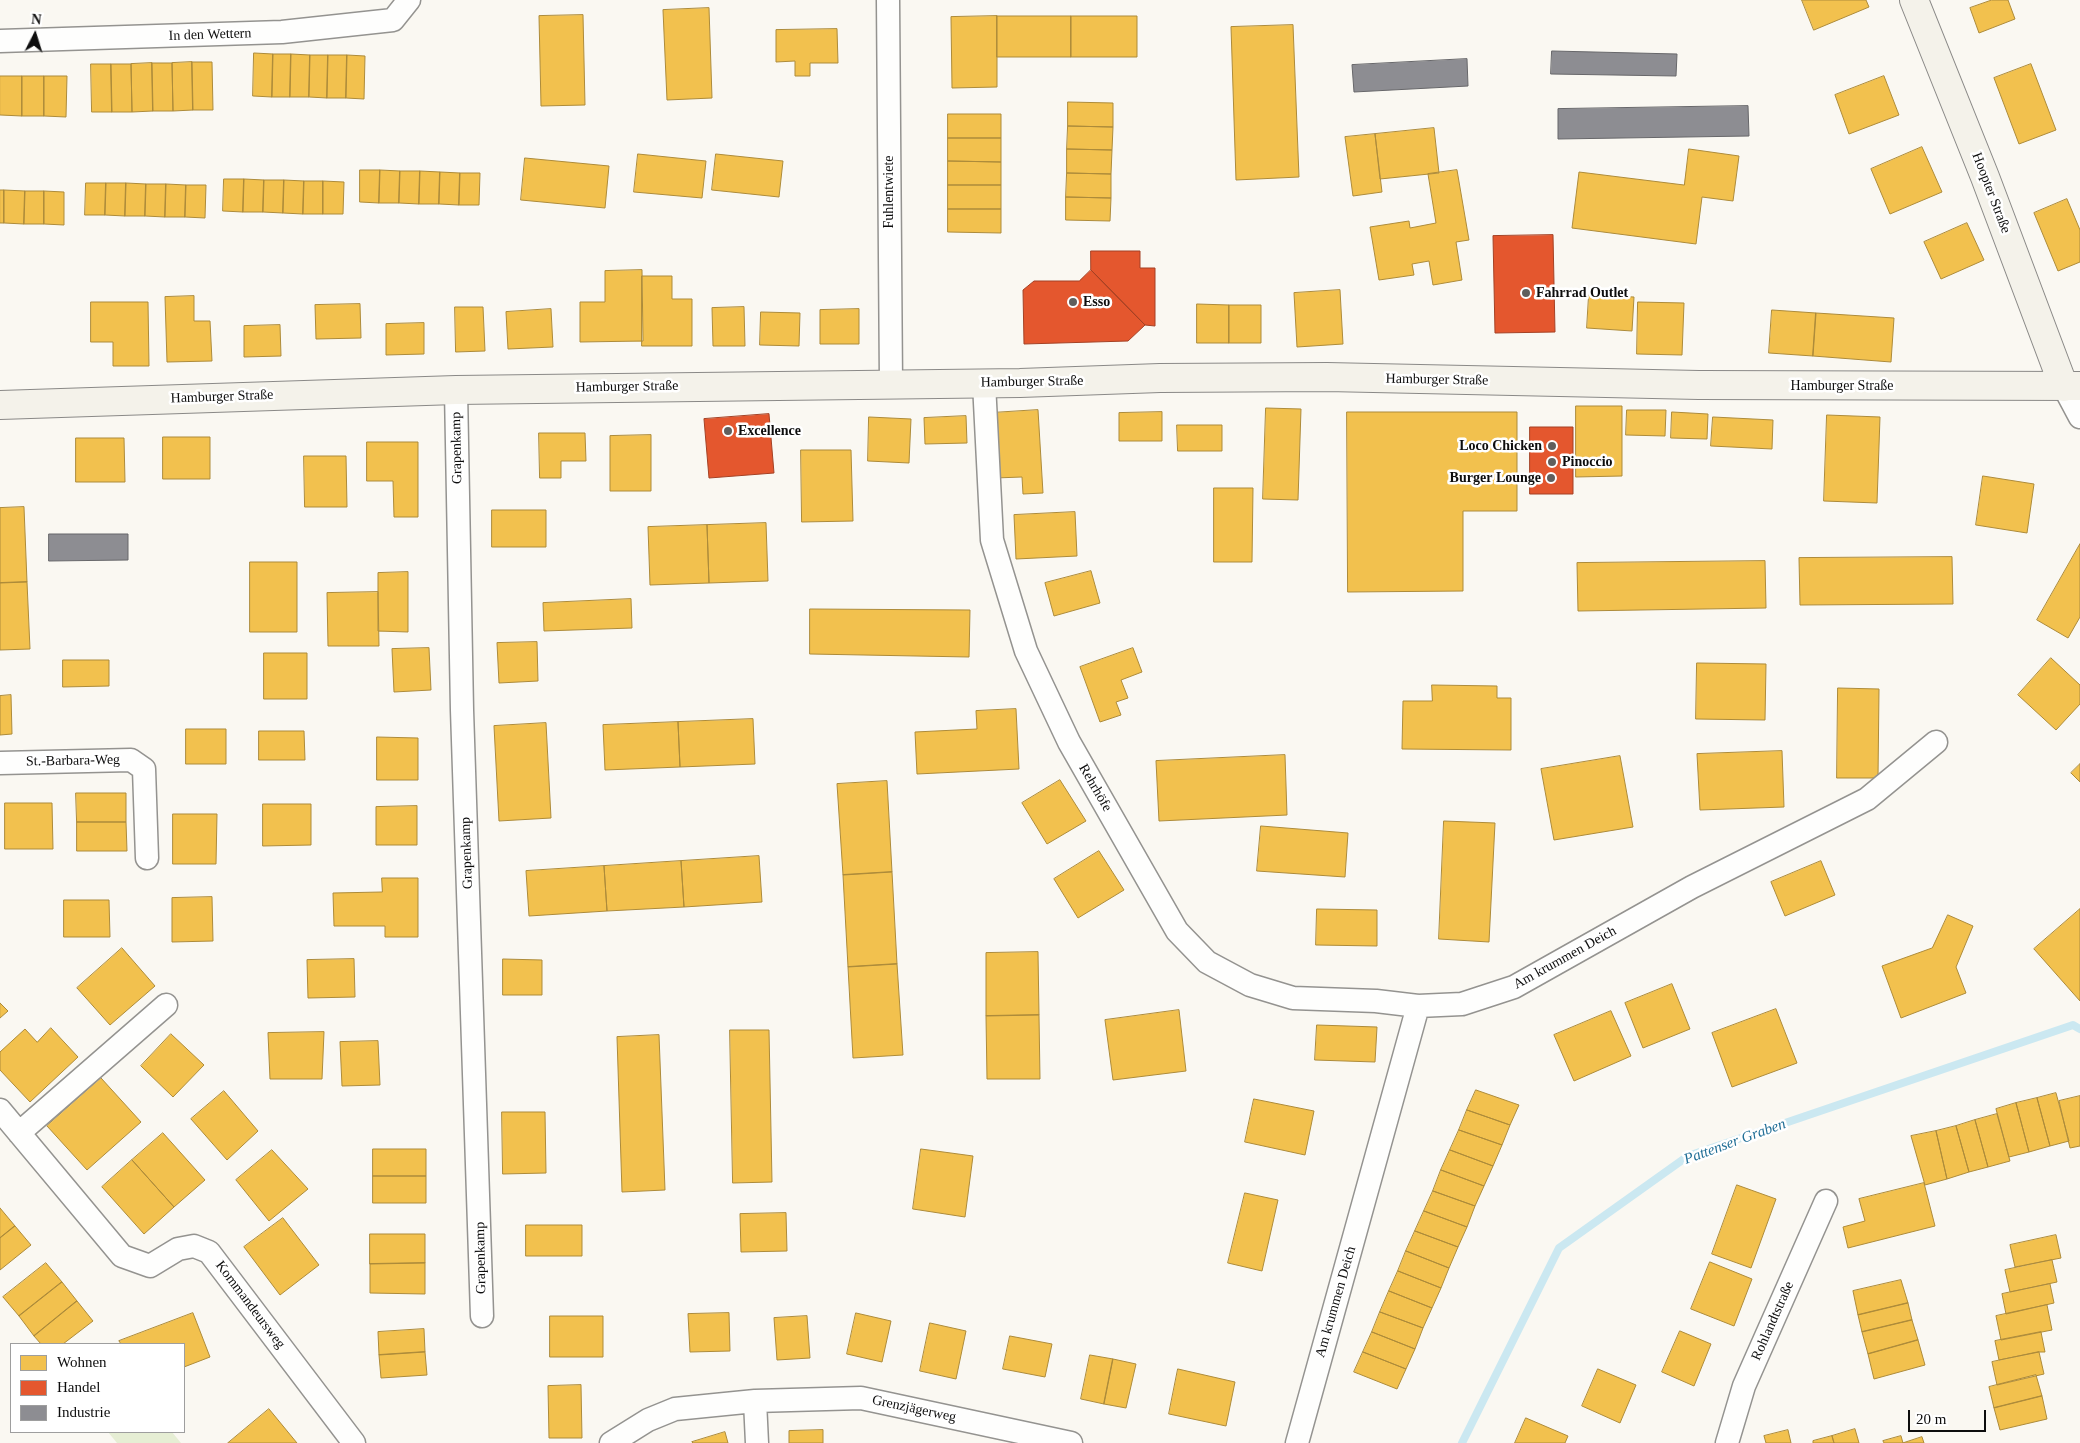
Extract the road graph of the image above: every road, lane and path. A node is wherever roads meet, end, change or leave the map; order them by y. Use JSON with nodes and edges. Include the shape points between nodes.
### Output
{"nodes":[{"id":1,"x":410,"y":0,"type":"edge"},
{"id":2,"x":888,"y":0,"type":"edge"},
{"id":3,"x":1914,"y":0,"type":"edge"},
{"id":4,"x":0,"y":41,"type":"edge"},
{"id":5,"x":891,"y":383,"type":"junction"},
{"id":6,"x":984,"y":383,"type":"junction"},
{"id":7,"x":2072,"y":387,"type":"edge"},
{"id":8,"x":456,"y":390,"type":"junction"},
{"id":9,"x":0,"y":405,"type":"edge"},
{"id":10,"x":2080,"y":418,"type":"edge"},
{"id":11,"x":1936,"y":742,"type":"dead end"},
{"id":12,"x":0,"y":763,"type":"edge"},
{"id":13,"x":147,"y":858,"type":"dead end"},
{"id":14,"x":166,"y":1005,"type":"dead end"},
{"id":15,"x":1418,"y":1006,"type":"junction"},
{"id":16,"x":0,"y":1110,"type":"edge"},
{"id":17,"x":19,"y":1132,"type":"junction"},
{"id":18,"x":1826,"y":1201,"type":"dead end"},
{"id":19,"x":482,"y":1316,"type":"dead end"},
{"id":20,"x":755,"y":1401,"type":"junction"},
{"id":21,"x":354,"y":1443,"type":"edge"},
{"id":22,"x":611,"y":1443,"type":"edge"},
{"id":23,"x":757,"y":1443,"type":"edge"},
{"id":24,"x":1071,"y":1443,"type":"edge"},
{"id":25,"x":1297,"y":1443,"type":"edge"},
{"id":26,"x":1727,"y":1443,"type":"edge"}],
"edges":[{"from":1,"to":4,"type":"street","name":"In den Wettern","via":[[393,20],[282,32]]},
{"from":2,"to":5,"type":"street","name":"Fuhlentwiete"},
{"from":3,"to":7,"type":"main road","name":"Hoopter Straße"},
{"from":5,"to":6,"type":"main road","name":"Hamburger Straße"},
{"from":5,"to":8,"type":"main road","name":"Hamburger Straße"},
{"from":6,"to":7,"type":"main road","name":"Hamburger Straße","via":[[1327,377],[1689,385]]},
{"from":6,"to":15,"type":"street","name":"Rehrhöfe","via":[[992,540],[1026,651],[1069,742],[1177,931],[1207,962],[1250,985],[1293,998]]},
{"from":7,"to":10,"type":"street"},
{"from":8,"to":9,"type":"main road","name":"Hamburger Straße"},
{"from":8,"to":19,"type":"street","name":"Grapenkamp","via":[[462,710]]},
{"from":11,"to":15,"type":"street","name":"Am krummen Deich","via":[[1867,799],[1692,886],[1514,987],[1462,1004]]},
{"from":12,"to":13,"type":"street","name":"St.-Barbara-Weg","via":[[130,760],[138,764],[144,769]]},
{"from":14,"to":17,"type":"street"},
{"from":15,"to":25,"type":"street","name":"Am krummen Deich"},
{"from":16,"to":17,"type":"street","name":"Kommandeursweg"},
{"from":17,"to":21,"type":"street","name":"Kommandeursweg","via":[[122,1256],[150,1266],[178,1250],[194,1246],[209,1252]]},
{"from":18,"to":26,"type":"street","name":"Rohlandtstraße","via":[[1744,1386]]},
{"from":20,"to":22,"type":"street","name":"Grenzjägerweg","via":[[675,1409],[648,1420]]},
{"from":20,"to":23,"type":"street"},
{"from":20,"to":24,"type":"street","name":"Grenzjägerweg","via":[[861,1398]]}]}
